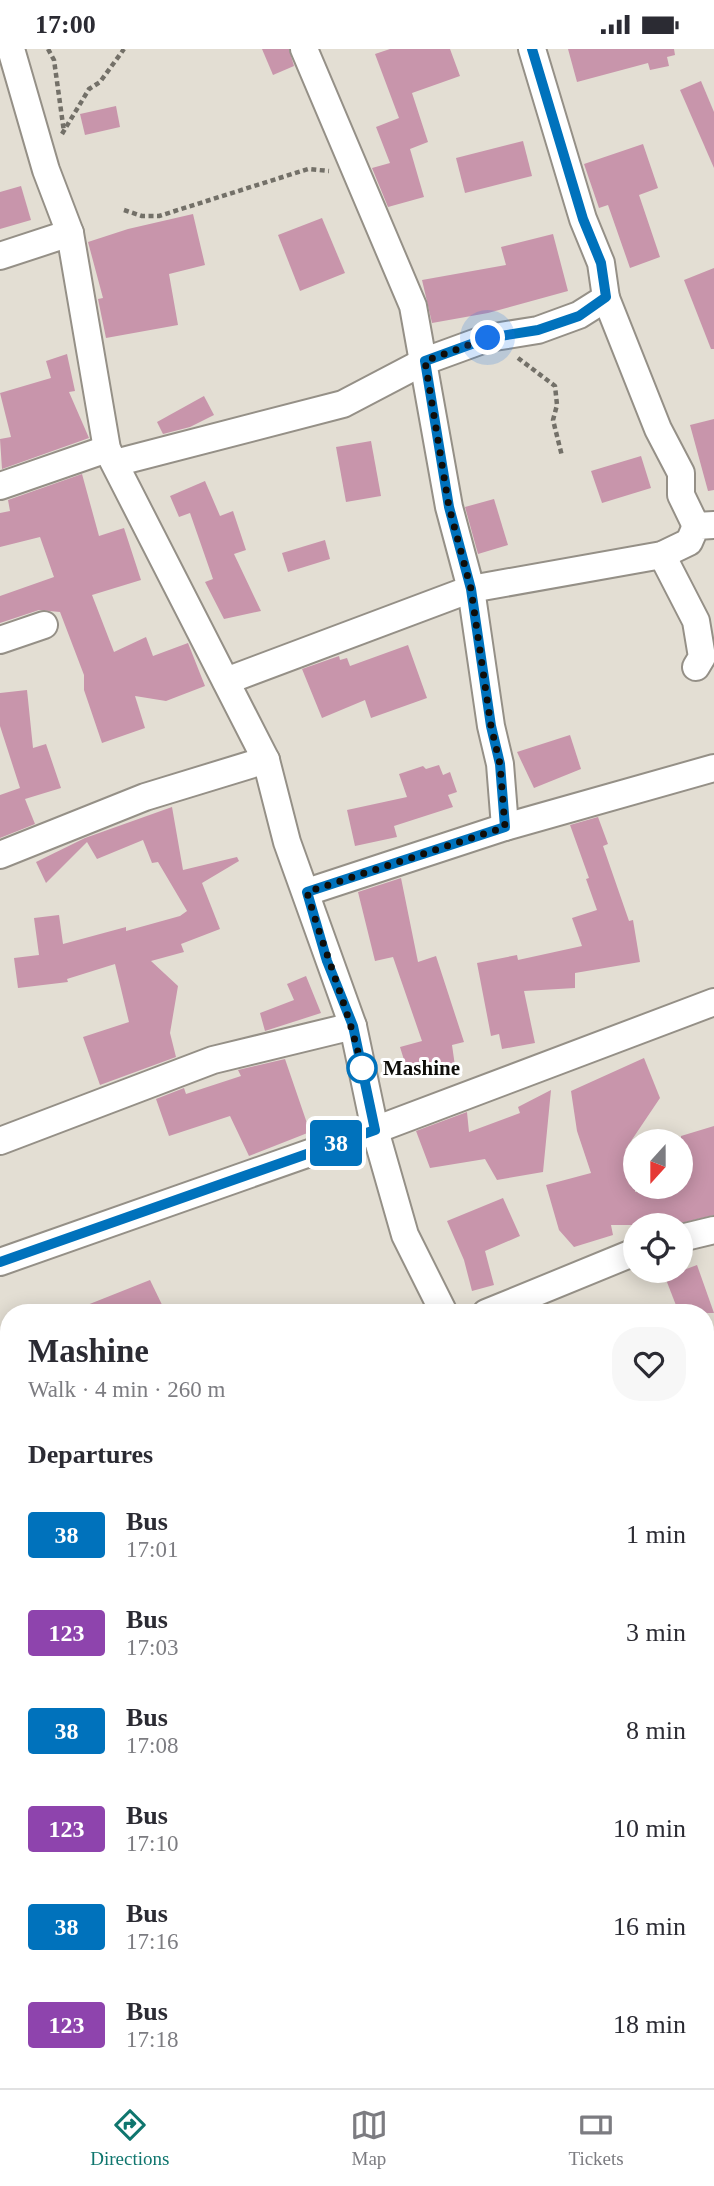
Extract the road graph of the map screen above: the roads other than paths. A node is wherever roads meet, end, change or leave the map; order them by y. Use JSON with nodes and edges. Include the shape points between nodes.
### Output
{"nodes":[{"id":1,"x":11,"y":49,"type":"edge"},
{"id":2,"x":304,"y":49,"type":"edge"},
{"id":3,"x":532,"y":49,"type":"edge"},
{"id":4,"x":70,"y":233,"type":"junction"},
{"id":5,"x":0,"y":256,"type":"edge"},
{"id":6,"x":606,"y":297,"type":"junction"},
{"id":7,"x":425,"y":361,"type":"junction"},
{"id":8,"x":111,"y":456,"type":"junction"},
{"id":9,"x":0,"y":487,"type":"edge"},
{"id":10,"x":705,"y":526,"type":"edge"},
{"id":11,"x":662,"y":555,"type":"junction"},
{"id":12,"x":471,"y":589,"type":"junction"},
{"id":13,"x":44,"y":625,"type":"dead end"},
{"id":14,"x":0,"y":641,"type":"edge"},
{"id":15,"x":696,"y":667,"type":"dead end"},
{"id":16,"x":226,"y":681,"type":"junction"},
{"id":17,"x":266,"y":760,"type":"junction"},
{"id":18,"x":714,"y":768,"type":"edge"},
{"id":19,"x":505,"y":827,"type":"junction"},
{"id":20,"x":0,"y":855,"type":"edge"},
{"id":21,"x":307,"y":892,"type":"junction"},
{"id":22,"x":714,"y":1002,"type":"edge"},
{"id":23,"x":353,"y":1026,"type":"junction"},
{"id":24,"x":375,"y":1130,"type":"junction"},
{"id":25,"x":0,"y":1141,"type":"edge"},
{"id":26,"x":714,"y":1230,"type":"edge"},
{"id":27,"x":693,"y":1235,"type":"edge"},
{"id":28,"x":623,"y":1257,"type":"edge"},
{"id":29,"x":0,"y":1262,"type":"edge"},
{"id":30,"x":440,"y":1304,"type":"edge"},
{"id":31,"x":508,"y":1304,"type":"edge"}],
"edges":[{"from":1,"to":4,"type":"street"},
{"from":2,"to":7,"type":"street","via":[[413,306]]},
{"from":3,"to":6,"type":"street","via":[[583,219],[601,263]]},
{"from":4,"to":5,"type":"street"},
{"from":4,"to":8,"type":"street"},
{"from":6,"to":7,"type":"street","via":[[579,316],[538,330],[488,338]]},
{"from":6,"to":10,"type":"street","via":[[658,429],[681,473],[681,495]]},
{"from":7,"to":8,"type":"street","via":[[343,404]]},
{"from":7,"to":12,"type":"street","via":[[449,507]]},
{"from":8,"to":9,"type":"street"},
{"from":8,"to":16,"type":"street"},
{"from":10,"to":11,"type":"street","via":[[689,542]]},
{"from":11,"to":12,"type":"street"},
{"from":11,"to":15,"type":"street","via":[[696,621],[702,657]]},
{"from":12,"to":16,"type":"street"},
{"from":12,"to":19,"type":"street","via":[[500,764]]},
{"from":13,"to":14,"type":"street"},
{"from":16,"to":17,"type":"street"},
{"from":17,"to":20,"type":"street","via":[[145,797]]},
{"from":17,"to":21,"type":"street","via":[[287,842]]},
{"from":18,"to":19,"type":"street"},
{"from":19,"to":21,"type":"street"},
{"from":21,"to":23,"type":"street"},
{"from":22,"to":24,"type":"street"},
{"from":23,"to":24,"type":"street"},
{"from":23,"to":25,"type":"street","via":[[214,1060]]},
{"from":24,"to":29,"type":"street"},
{"from":24,"to":30,"type":"street","via":[[405,1235]]},
{"from":26,"to":27,"type":"street"},
{"from":28,"to":31,"type":"street"}]}
